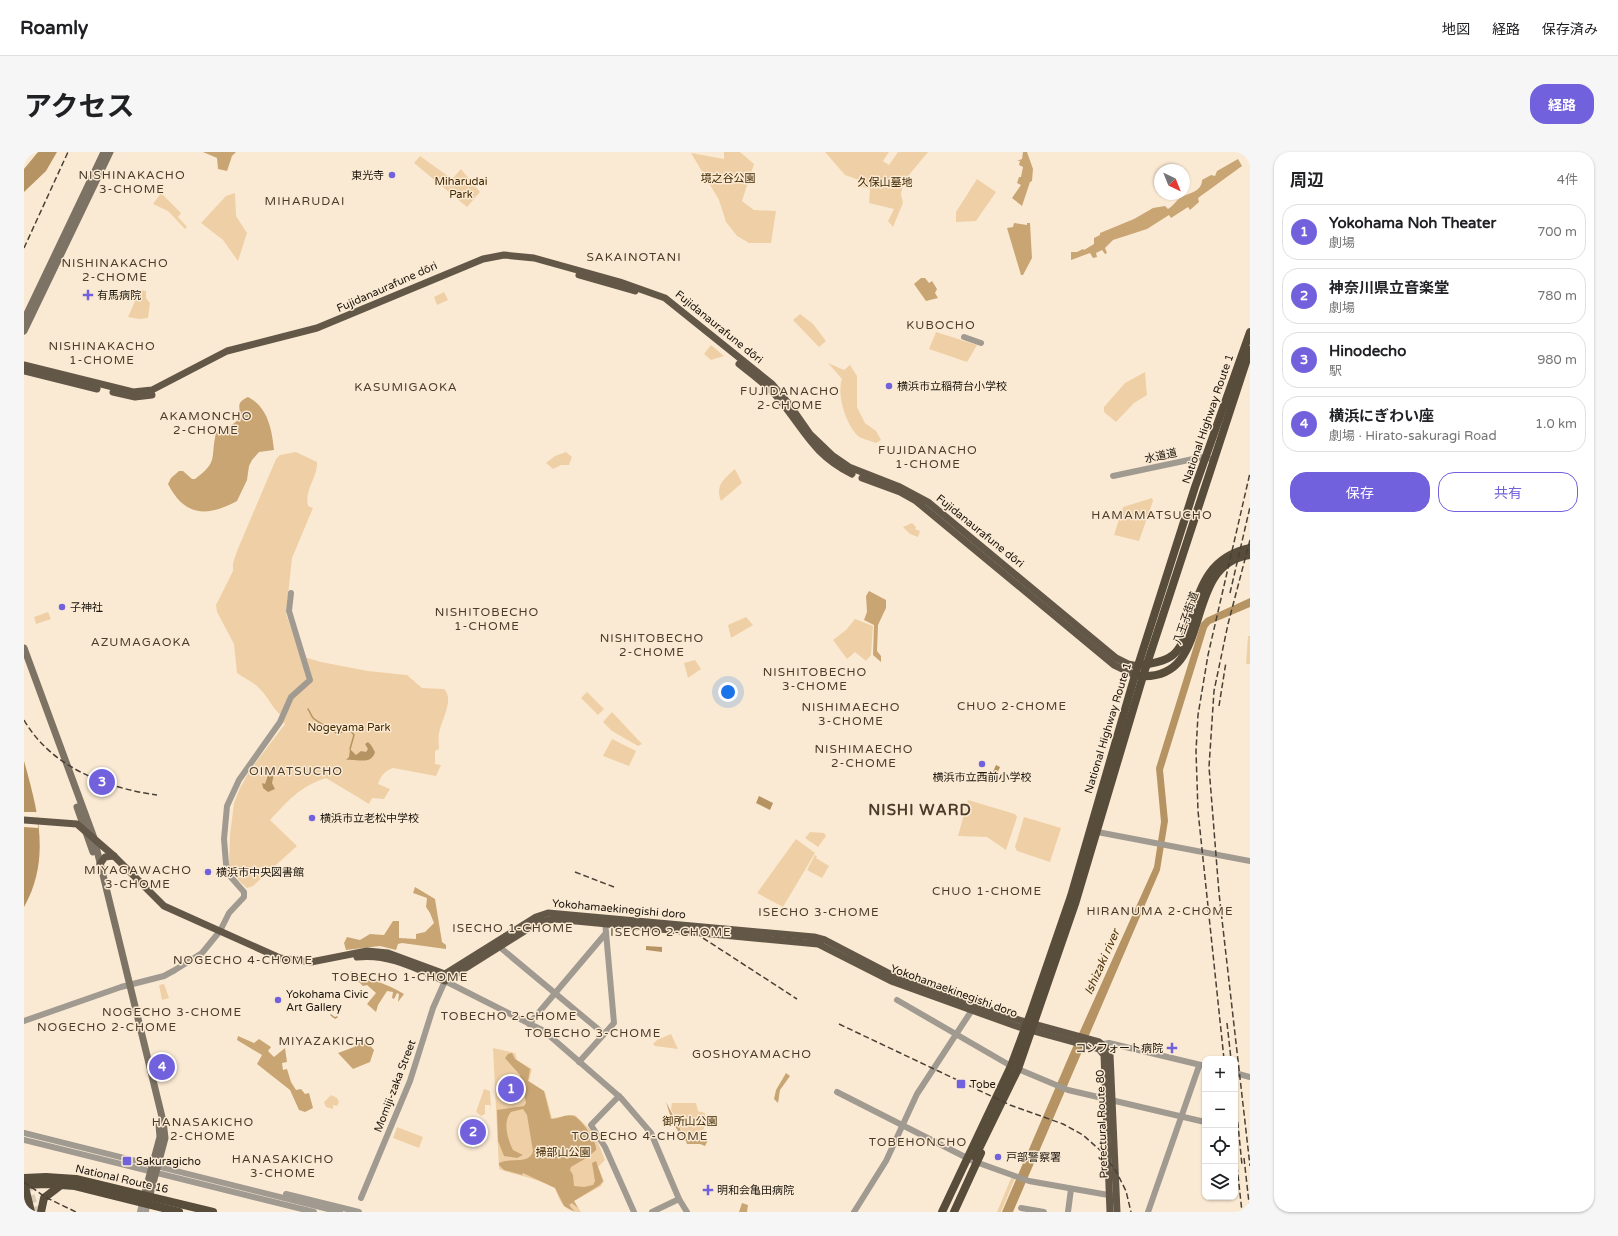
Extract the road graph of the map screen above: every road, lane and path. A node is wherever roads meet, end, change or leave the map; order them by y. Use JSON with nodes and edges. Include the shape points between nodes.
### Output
{"nodes":[{"id":1,"x":104,"y":152,"type":"edge"},
{"id":2,"x":110,"y":152,"type":"edge"},
{"id":3,"x":24,"y":320,"type":"edge"},
{"id":4,"x":24,"y":332,"type":"edge"},
{"id":5,"x":1250,"y":332,"type":"edge"},
{"id":6,"x":964,"y":337,"type":"dead end"},
{"id":7,"x":982,"y":343,"type":"dead end"},
{"id":8,"x":1250,"y":350,"type":"edge"},
{"id":9,"x":24,"y":365,"type":"edge"},
{"id":10,"x":24,"y":371,"type":"edge"},
{"id":11,"x":1205,"y":457,"type":"junction"},
{"id":12,"x":1213,"y":460,"type":"junction"},
{"id":13,"x":1113,"y":476,"type":"dead end"},
{"id":14,"x":1250,"y":548,"type":"edge"},
{"id":15,"x":1250,"y":555,"type":"edge"},
{"id":16,"x":1213,"y":573,"type":"junction"},
{"id":17,"x":291,"y":593,"type":"dead end"},
{"id":18,"x":24,"y":648,"type":"edge"},
{"id":19,"x":24,"y":661,"type":"edge"},
{"id":20,"x":1143,"y":665,"type":"junction"},
{"id":21,"x":1139,"y":676,"type":"junction"},
{"id":22,"x":24,"y":820,"type":"edge"},
{"id":23,"x":83,"y":827,"type":"junction"},
{"id":24,"x":1093,"y":831,"type":"junction"},
{"id":25,"x":94,"y":838,"type":"junction"},
{"id":26,"x":114,"y":856,"type":"junction"},
{"id":27,"x":1250,"y":861,"type":"edge"},
{"id":28,"x":100,"y":864,"type":"junction"},
{"id":29,"x":605,"y":920,"type":"junction"},
{"id":30,"x":220,"y":931,"type":"junction"},
{"id":31,"x":606,"y":933,"type":"junction"},
{"id":32,"x":496,"y":945,"type":"junction"},
{"id":33,"x":445,"y":981,"type":"junction"},
{"id":34,"x":128,"y":985,"type":"junction"},
{"id":35,"x":554,"y":993,"type":"junction"},
{"id":36,"x":897,"y":1000,"type":"dead end"},
{"id":37,"x":972,"y":1010,"type":"junction"},
{"id":38,"x":24,"y":1021,"type":"edge"},
{"id":39,"x":529,"y":1024,"type":"junction"},
{"id":40,"x":1029,"y":1026,"type":"junction"},
{"id":41,"x":604,"y":1034,"type":"junction"},
{"id":42,"x":956,"y":1034,"type":"junction"},
{"id":43,"x":1089,"y":1043,"type":"junction"},
{"id":44,"x":1101,"y":1043,"type":"junction"},
{"id":45,"x":579,"y":1062,"type":"junction"},
{"id":46,"x":1202,"y":1066,"type":"edge"},
{"id":47,"x":1014,"y":1067,"type":"junction"},
{"id":48,"x":1238,"y":1074,"type":"edge"},
{"id":49,"x":1250,"y":1076,"type":"edge"},
{"id":50,"x":837,"y":1092,"type":"dead end"},
{"id":51,"x":619,"y":1096,"type":"junction"},
{"id":52,"x":1109,"y":1101,"type":"junction"},
{"id":53,"x":1181,"y":1117,"type":"junction"},
{"id":54,"x":1202,"y":1121,"type":"edge"},
{"id":55,"x":902,"y":1126,"type":"junction"},
{"id":56,"x":24,"y":1132,"type":"edge"},
{"id":57,"x":24,"y":1140,"type":"edge"},
{"id":58,"x":971,"y":1159,"type":"junction"},
{"id":59,"x":154,"y":1168,"type":"junction"},
{"id":60,"x":24,"y":1178,"type":"edge"},
{"id":61,"x":24,"y":1184,"type":"edge"},
{"id":62,"x":62,"y":1185,"type":"junction"},
{"id":63,"x":1071,"y":1189,"type":"junction"},
{"id":64,"x":269,"y":1193,"type":"junction"},
{"id":65,"x":1113,"y":1196,"type":"junction"},
{"id":66,"x":361,"y":1198,"type":"dead end"},
{"id":67,"x":679,"y":1198,"type":"junction"},
{"id":68,"x":146,"y":1202,"type":"edge"},
{"id":69,"x":1021,"y":1208,"type":"dead end"},
{"id":70,"x":32,"y":1212,"type":"edge"},
{"id":71,"x":42,"y":1212,"type":"edge"},
{"id":72,"x":140,"y":1212,"type":"edge"},
{"id":73,"x":179,"y":1212,"type":"edge"},
{"id":74,"x":213,"y":1212,"type":"edge"},
{"id":75,"x":314,"y":1212,"type":"edge"},
{"id":76,"x":340,"y":1212,"type":"edge"},
{"id":77,"x":359,"y":1212,"type":"edge"},
{"id":78,"x":634,"y":1212,"type":"edge"},
{"id":79,"x":652,"y":1212,"type":"edge"},
{"id":80,"x":687,"y":1212,"type":"edge"},
{"id":81,"x":854,"y":1212,"type":"edge"},
{"id":82,"x":937,"y":1212,"type":"edge"},
{"id":83,"x":942,"y":1212,"type":"edge"},
{"id":84,"x":948,"y":1212,"type":"edge"},
{"id":85,"x":954,"y":1212,"type":"edge"},
{"id":86,"x":1044,"y":1212,"type":"edge"},
{"id":87,"x":1068,"y":1212,"type":"edge"},
{"id":88,"x":1110,"y":1212,"type":"edge"},
{"id":89,"x":1117,"y":1212,"type":"edge"},
{"id":90,"x":1148,"y":1212,"type":"edge"}],
"edges":[{"from":1,"to":3,"type":"main road"},
{"from":2,"to":4,"type":"main road"},
{"from":5,"to":11,"type":"highway","name":"National Highway Route 1"},
{"from":6,"to":7,"type":"street"},
{"from":8,"to":12,"type":"highway","name":"National Highway Route 1"},
{"from":9,"to":20,"type":"main road","name":"Fujidanaurafune dōri","via":[[112,387],[145,392],[227,351],[317,328],[478,260],[519,255],[563,265],[643,289],[675,305],[772,384],[810,434],[833,456],[858,471],[900,487],[928,502],[1116,658],[1128,664]]},
{"from":10,"to":21,"type":"main road","name":"Fujidanaurafune dōri","via":[[135,397],[151,396],[221,358],[293,340],[346,322],[477,265],[512,259],[536,262],[639,292],[672,309],[769,388],[804,435],[825,456],[844,470],[916,501],[1114,665]]},
{"from":11,"to":12,"type":"street"},
{"from":11,"to":13,"type":"street","name":"水道道"},
{"from":11,"to":20,"type":"highway","name":"National Highway Route 1"},
{"from":12,"to":20,"type":"highway","name":"National Highway Route 1"},
{"from":14,"to":16,"type":"highway","name":"八王子街道","via":[[1225,557]]},
{"from":15,"to":16,"type":"highway","name":"八王子街道","via":[[1228,563]]},
{"from":16,"to":20,"type":"highway","name":"八王子街道","via":[[1200,590],[1180,647],[1165,660]]},
{"from":16,"to":21,"type":"highway","name":"八王子街道","via":[[1183,659],[1166,671]]},
{"from":17,"to":30,"type":"street","via":[[289,611],[310,680],[291,697],[280,722],[246,768],[231,796],[226,814],[225,857],[229,875],[245,895],[229,913]]},
{"from":18,"to":25,"type":"main road"},
{"from":19,"to":23,"type":"main road"},
{"from":20,"to":21,"type":"highway","name":"National Highway Route 1"},
{"from":21,"to":24,"type":"highway","name":"National Highway Route 1"},
{"from":22,"to":23,"type":"main road","name":"Yokohamaekinegishi doro","via":[[70,822]]},
{"from":23,"to":25,"type":"main road","name":"Yokohamaekinegishi doro"},
{"from":23,"to":34,"type":"main road","via":[[92,850]]},
{"from":24,"to":27,"type":"street"},
{"from":24,"to":40,"type":"highway","name":"National Highway Route 1","via":[[1075,904]]},
{"from":25,"to":26,"type":"main road","name":"Yokohamaekinegishi doro"},
{"from":25,"to":28,"type":"main road"},
{"from":26,"to":28,"type":"main road","via":[[105,857]]},
{"from":26,"to":30,"type":"main road","name":"Yokohamaekinegishi doro","via":[[164,906]]},
{"from":28,"to":34,"type":"main road"},
{"from":29,"to":31,"type":"street"},
{"from":29,"to":32,"type":"main road","name":"Yokohamaekinegishi doro","via":[[539,922]]},
{"from":29,"to":37,"type":"main road","name":"Yokohamaekinegishi doro","via":[[818,944],[891,981]]},
{"from":29,"to":40,"type":"main road","name":"Yokohamaekinegishi doro","via":[[814,937],[830,942],[892,975]]},
{"from":30,"to":32,"type":"main road","name":"Yokohamaekinegishi doro","via":[[286,960],[311,962],[367,951],[388,953],[445,974]]},
{"from":30,"to":33,"type":"main road","name":"Yokohamaekinegishi doro","via":[[285,963],[312,966],[376,956],[400,962]]},
{"from":30,"to":34,"type":"street","via":[[192,961],[164,976]]},
{"from":31,"to":35,"type":"street"},
{"from":31,"to":41,"type":"street","via":[[614,1023]]},
{"from":32,"to":33,"type":"main road","name":"Yokohamaekinegishi doro"},
{"from":32,"to":35,"type":"street"},
{"from":33,"to":39,"type":"street"},
{"from":33,"to":66,"type":"street","name":"Momiji-zaka Street","via":[[433,1008],[410,1081]]},
{"from":34,"to":38,"type":"street"},
{"from":34,"to":59,"type":"main road","via":[[165,1130],[165,1138]]},
{"from":35,"to":39,"type":"street"},
{"from":35,"to":41,"type":"street"},
{"from":36,"to":42,"type":"street"},
{"from":37,"to":40,"type":"main road","name":"Yokohamaekinegishi doro"},
{"from":37,"to":42,"type":"street"},
{"from":39,"to":45,"type":"street","via":[[544,1031]]},
{"from":40,"to":43,"type":"main road"},
{"from":40,"to":47,"type":"highway","name":"National Highway Route 1"},
{"from":41,"to":45,"type":"street"},
{"from":42,"to":47,"type":"street"},
{"from":42,"to":55,"type":"street","via":[[917,1094]]},
{"from":43,"to":44,"type":"main road"},
{"from":43,"to":52,"type":"main road","name":"Prefectural Route 80","via":[[1104,1055]]},
{"from":44,"to":46,"type":"street"},
{"from":44,"to":52,"type":"main road","name":"Prefectural Route 80","via":[[1110,1054]]},
{"from":45,"to":51,"type":"street"},
{"from":46,"to":53,"type":"street"},
{"from":47,"to":52,"type":"street","via":[[1067,1090]]},
{"from":47,"to":58,"type":"highway","name":"National Highway Route 1","via":[[982,1128]]},
{"from":47,"to":58,"type":"highway","name":"National Highway Route 1","via":[[991,1131]]},
{"from":48,"to":49,"type":"street"},
{"from":50,"to":55,"type":"street"},
{"from":51,"to":67,"type":"street","via":[[651,1133]]},
{"from":51,"to":78,"type":"street","via":[[591,1126],[605,1147]]},
{"from":52,"to":53,"type":"street"},
{"from":52,"to":65,"type":"main road","name":"Prefectural Route 80"},
{"from":53,"to":54,"type":"street"},
{"from":53,"to":90,"type":"street"},
{"from":55,"to":58,"type":"street"},
{"from":55,"to":81,"type":"street","via":[[886,1161]]},
{"from":56,"to":59,"type":"street"},
{"from":57,"to":59,"type":"street"},
{"from":58,"to":63,"type":"street","via":[[1015,1176]]},
{"from":58,"to":82,"type":"highway","name":"National Highway Route 1"},
{"from":58,"to":83,"type":"highway","name":"National Highway Route 1"},
{"from":58,"to":84,"type":"highway","name":"National Highway Route 1"},
{"from":58,"to":85,"type":"highway","name":"National Highway Route 1"},
{"from":59,"to":64,"type":"street"},
{"from":59,"to":68,"type":"main road"},
{"from":59,"to":75,"type":"street"},
{"from":60,"to":68,"type":"highway","name":"National Route 16","via":[[76,1179]]},
{"from":61,"to":62,"type":"highway","name":"National Route 16"},
{"from":61,"to":70,"type":"highway"},
{"from":62,"to":68,"type":"highway","name":"National Route 16"},
{"from":62,"to":71,"type":"highway","via":[[44,1198]]},
{"from":63,"to":65,"type":"street"},
{"from":63,"to":87,"type":"street"},
{"from":64,"to":76,"type":"street"},
{"from":64,"to":77,"type":"street","via":[[280,1192]]},
{"from":65,"to":88,"type":"main road","name":"Prefectural Route 80"},
{"from":65,"to":89,"type":"main road","name":"Prefectural Route 80"},
{"from":67,"to":79,"type":"street"},
{"from":67,"to":80,"type":"street"},
{"from":68,"to":72,"type":"street"},
{"from":68,"to":73,"type":"highway","name":"National Route 16"},
{"from":68,"to":74,"type":"highway","name":"National Route 16"},
{"from":69,"to":86,"type":"street"}]}
